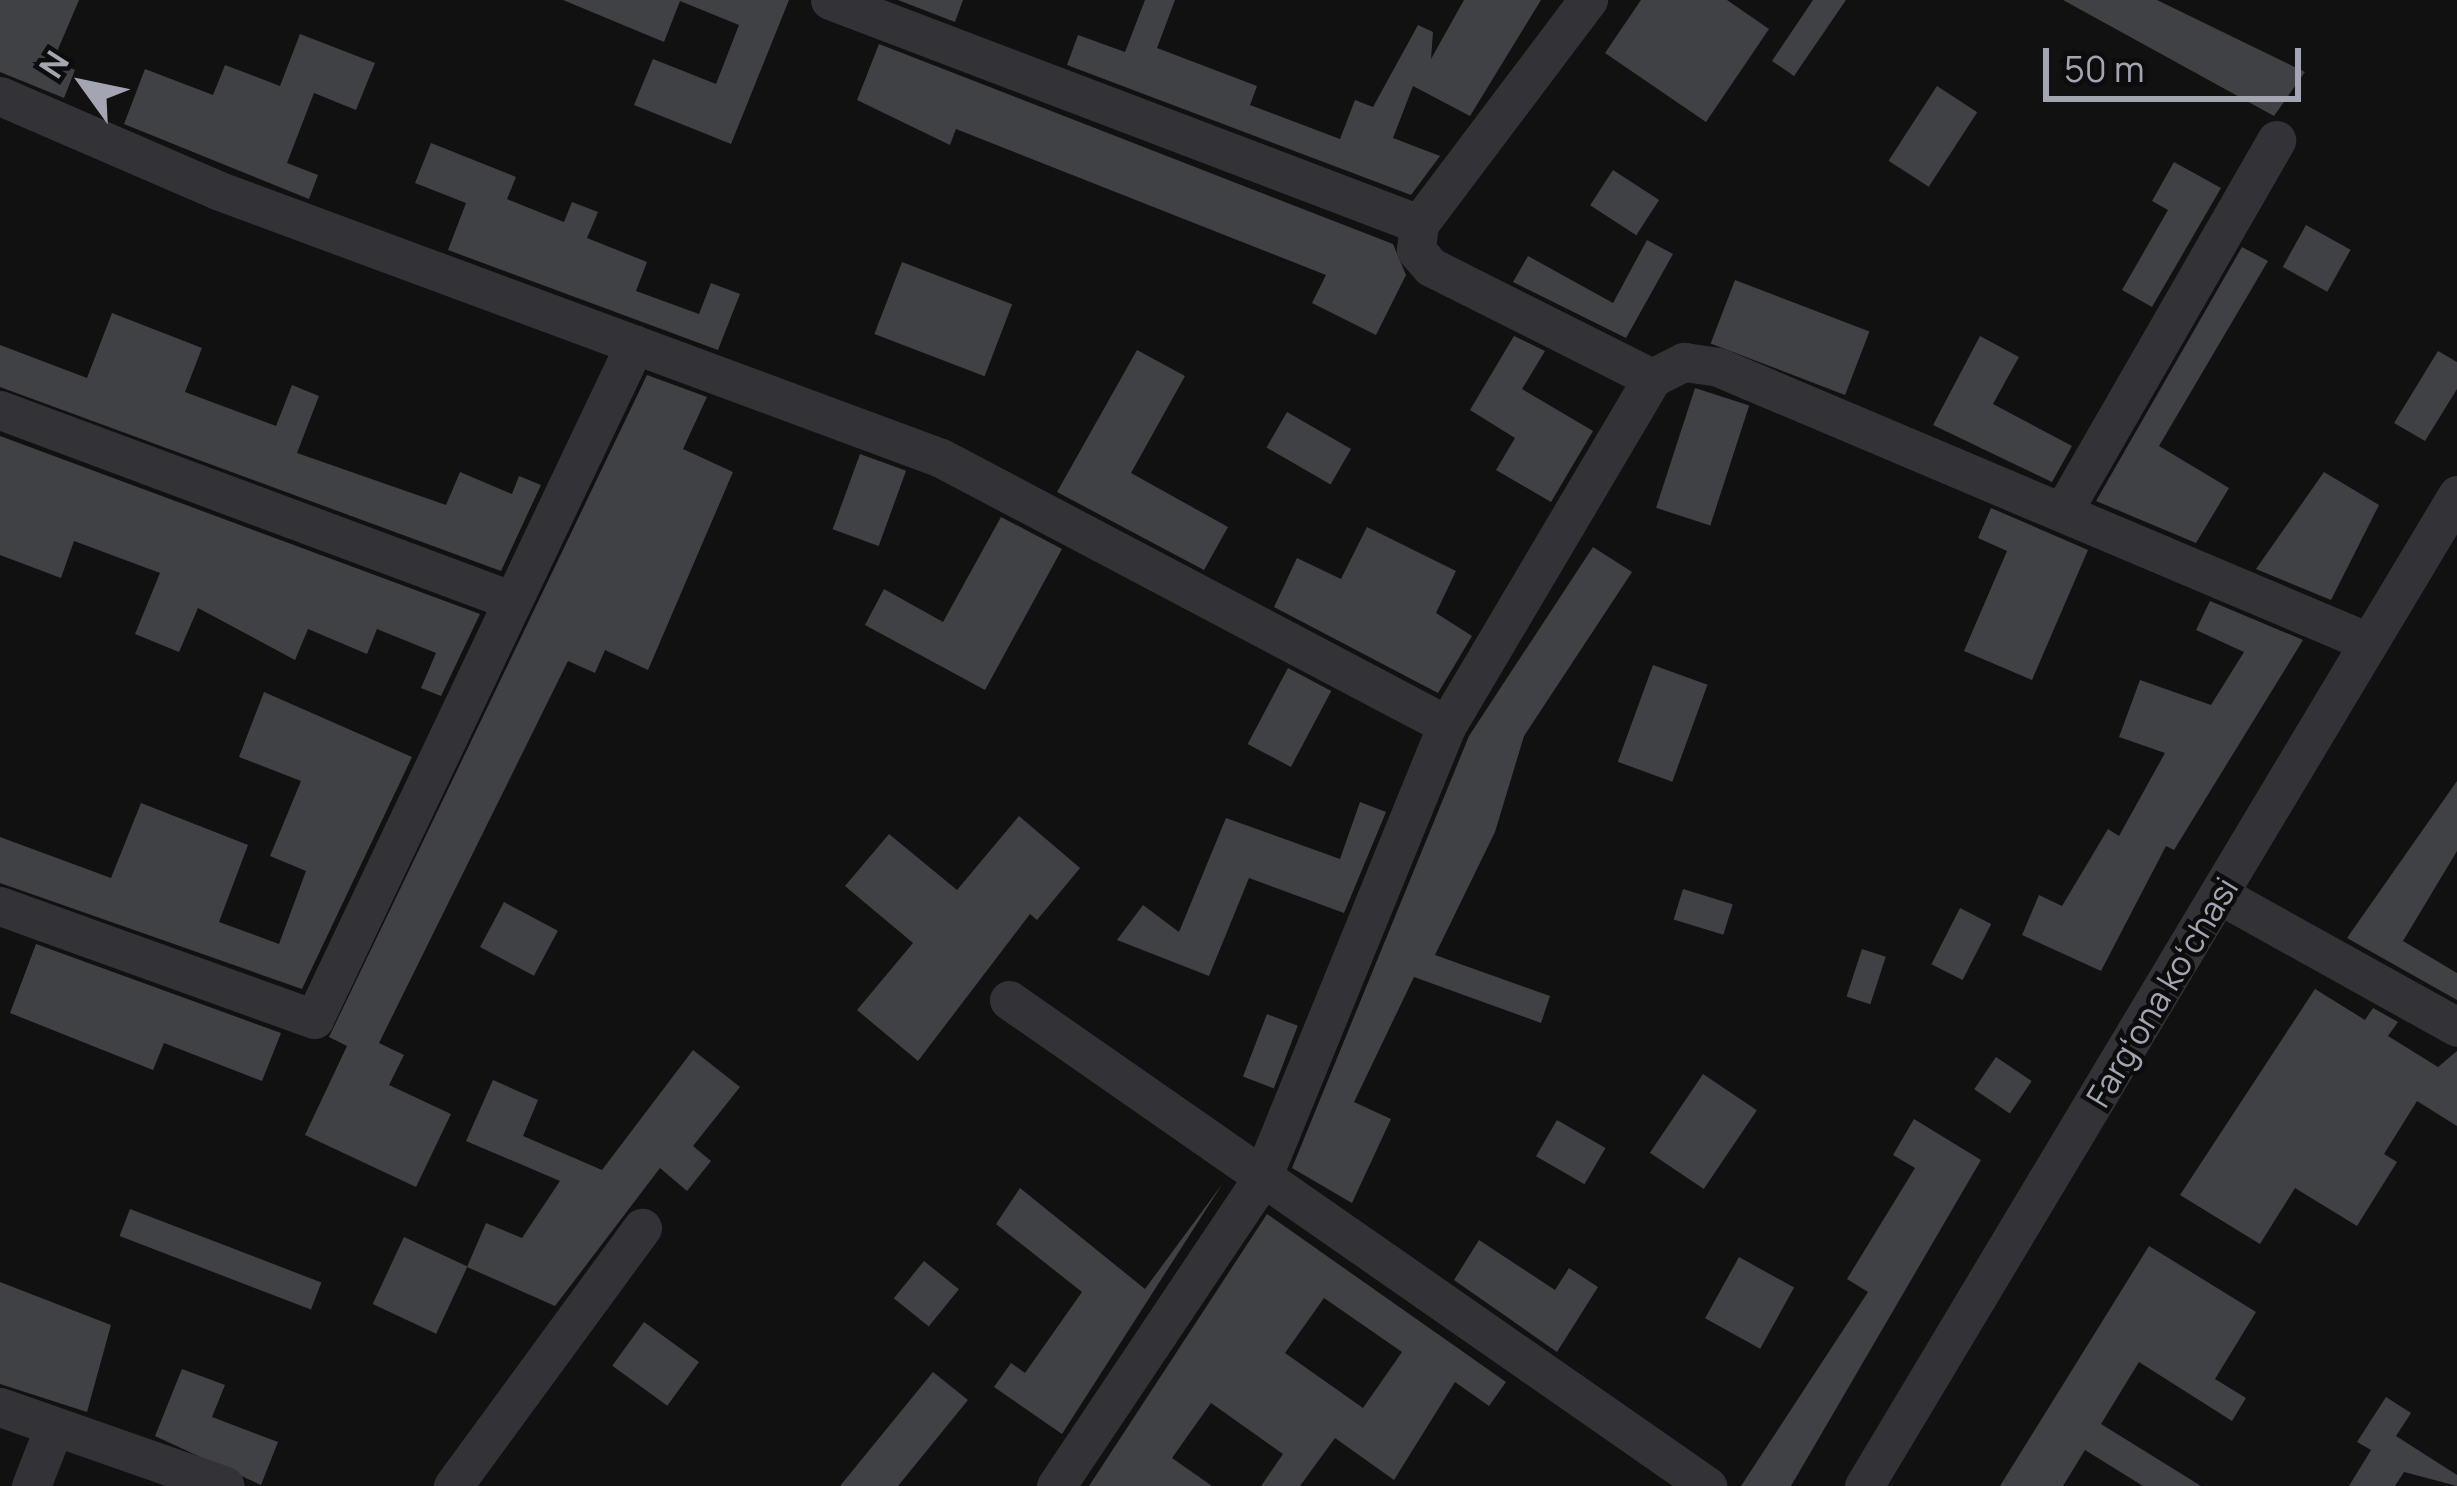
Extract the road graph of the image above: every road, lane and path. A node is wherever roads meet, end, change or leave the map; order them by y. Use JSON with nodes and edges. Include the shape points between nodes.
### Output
{"nodes":[{"id":1,"x":830,"y":0,"type":"edge"},
{"id":2,"x":1588,"y":0,"type":"edge"},
{"id":3,"x":0,"y":96,"type":"edge"},
{"id":4,"x":2276,"y":140,"type":"dead end"},
{"id":5,"x":1419,"y":224,"type":"junction"},
{"id":6,"x":635,"y":344,"type":"junction"},
{"id":7,"x":1652,"y":378,"type":"junction"},
{"id":8,"x":0,"y":410,"type":"edge"},
{"id":9,"x":2457,"y":496,"type":"edge"},
{"id":10,"x":2063,"y":511,"type":"junction"},
{"id":11,"x":513,"y":601,"type":"junction"},
{"id":12,"x":2368,"y":642,"type":"junction"},
{"id":13,"x":1447,"y":725,"type":"junction"},
{"id":14,"x":2220,"y":896,"type":"junction"},
{"id":15,"x":0,"y":906,"type":"edge"},
{"id":16,"x":1009,"y":1000,"type":"dead end"},
{"id":17,"x":2457,"y":1027,"type":"edge"},
{"id":18,"x":1262,"y":1178,"type":"junction"},
{"id":19,"x":641,"y":1228,"type":"dead end"},
{"id":20,"x":0,"y":1407,"type":"edge"},
{"id":21,"x":54,"y":1426,"type":"junction"},
{"id":22,"x":31,"y":1486,"type":"edge"},
{"id":23,"x":225,"y":1486,"type":"edge"},
{"id":24,"x":453,"y":1486,"type":"edge"},
{"id":25,"x":1056,"y":1486,"type":"edge"},
{"id":26,"x":1707,"y":1486,"type":"edge"},
{"id":27,"x":1864,"y":1486,"type":"edge"}],
"edges":[{"from":1,"to":5,"type":"street"},
{"from":2,"to":5,"type":"street"},
{"from":3,"to":6,"type":"street"},
{"from":4,"to":10,"type":"street"},
{"from":5,"to":7,"type":"street","via":[[1416,250],[1431,267]]},
{"from":6,"to":11,"type":"street"},
{"from":6,"to":13,"type":"street","via":[[941,458]]},
{"from":7,"to":10,"type":"street","via":[[1684,362],[1718,367]]},
{"from":7,"to":13,"type":"street"},
{"from":8,"to":11,"type":"street"},
{"from":9,"to":12,"type":"street","name":"Fargʻona koʻchasi"},
{"from":10,"to":12,"type":"street"},
{"from":11,"to":15,"type":"street","via":[[314,1019]]},
{"from":12,"to":14,"type":"street","name":"Fargʻona koʻchasi"},
{"from":13,"to":18,"type":"street"},
{"from":14,"to":17,"type":"street"},
{"from":14,"to":27,"type":"street","name":"Fargʻona koʻchasi"},
{"from":16,"to":18,"type":"street"},
{"from":18,"to":25,"type":"street"},
{"from":18,"to":26,"type":"street"},
{"from":19,"to":24,"type":"street"},
{"from":20,"to":21,"type":"street"},
{"from":21,"to":22,"type":"street"},
{"from":21,"to":23,"type":"street"}]}
